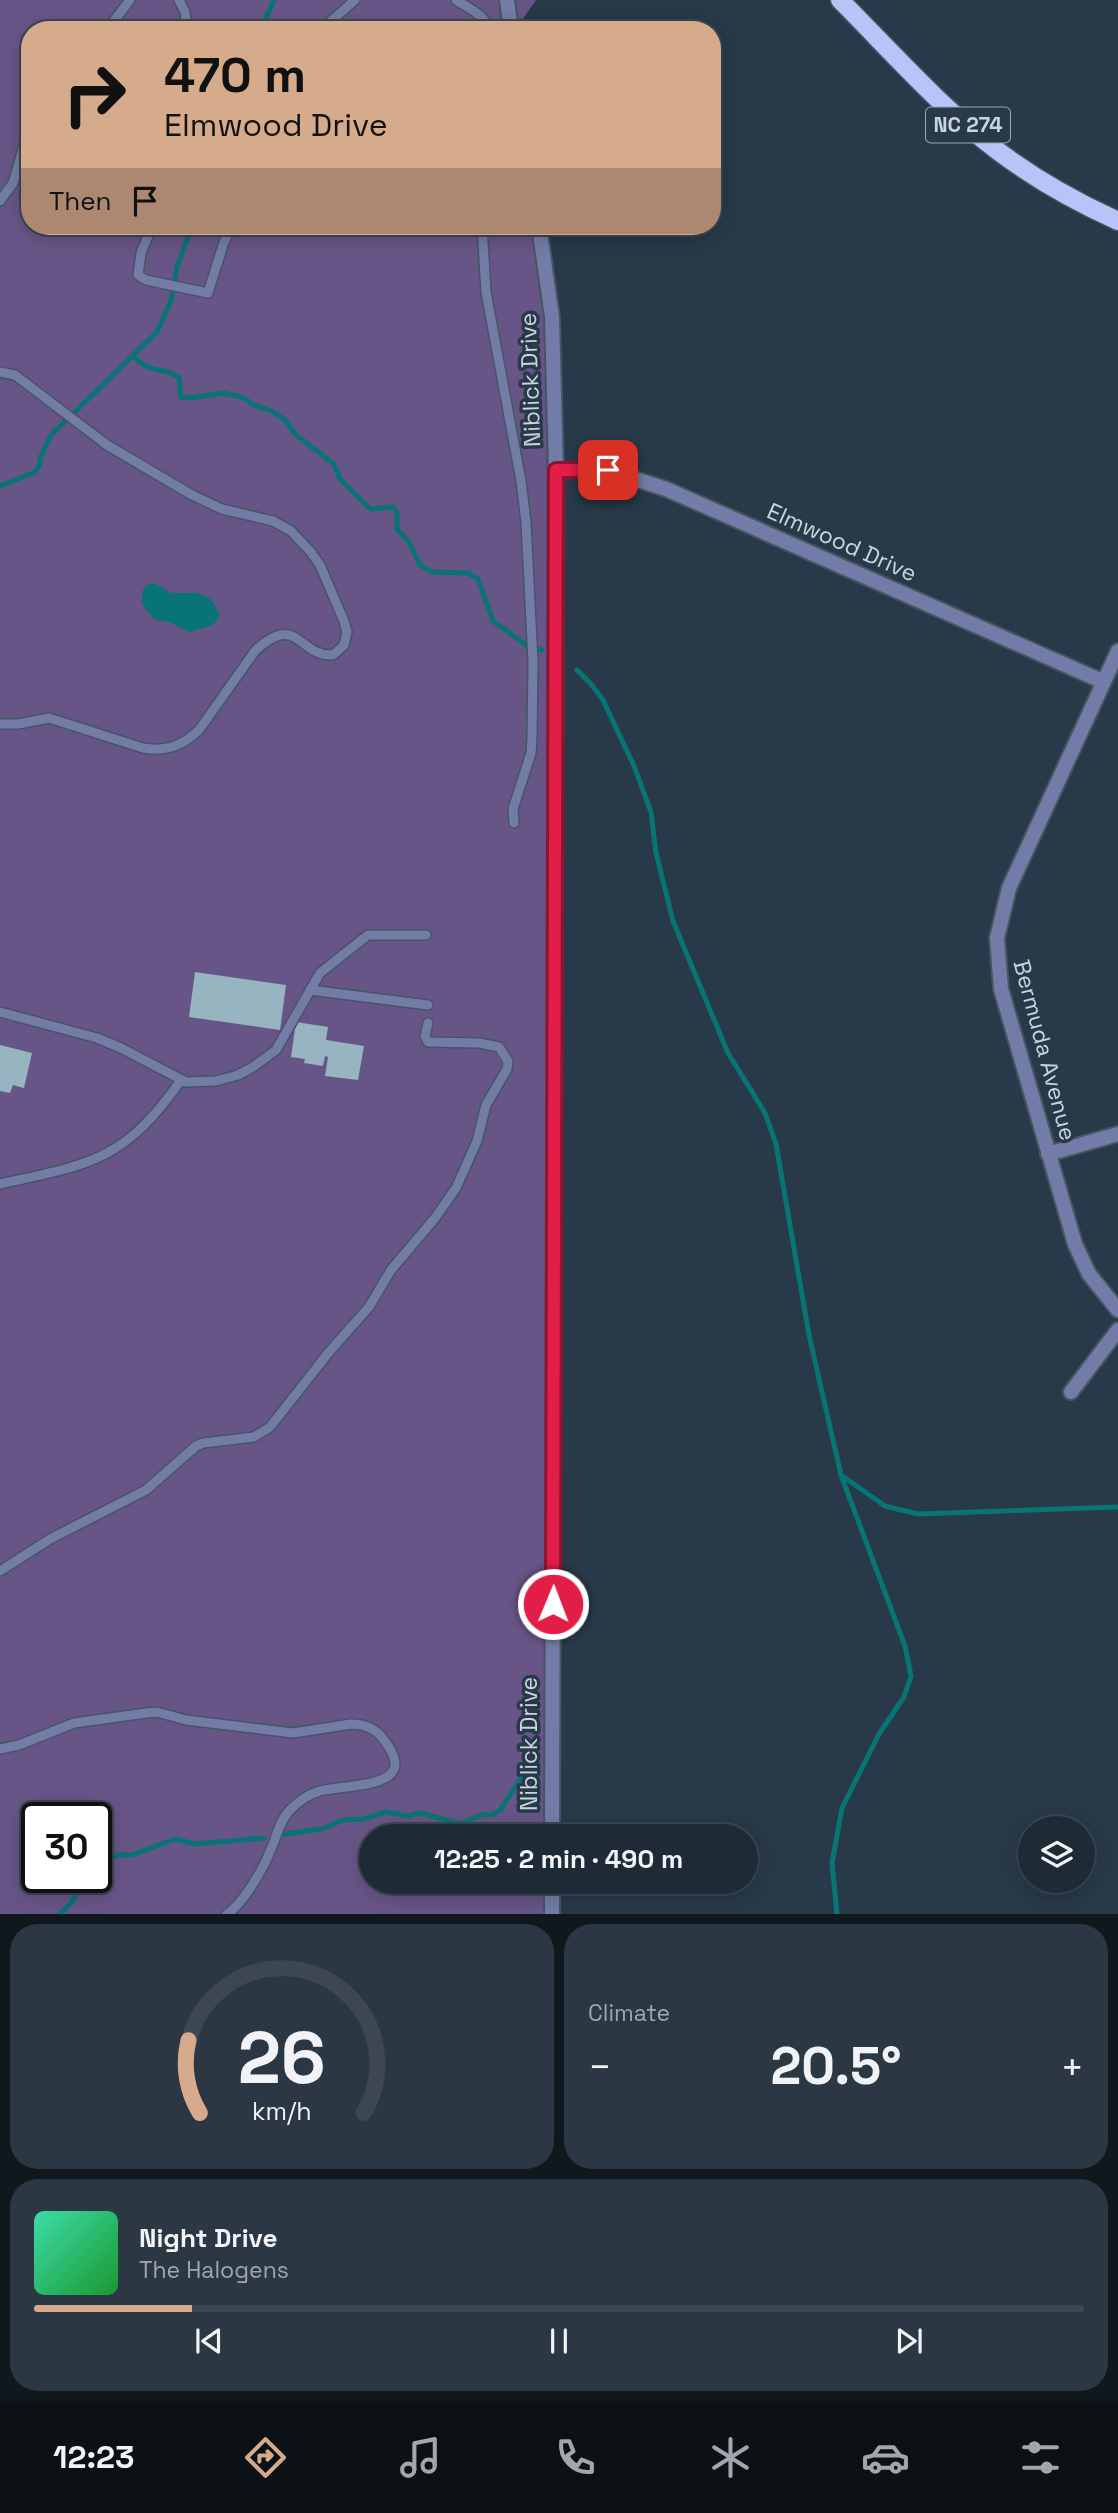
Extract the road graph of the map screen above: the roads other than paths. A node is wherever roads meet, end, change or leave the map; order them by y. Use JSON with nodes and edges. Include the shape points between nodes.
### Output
{"nodes":[{"id":1,"x":130,"y":0,"type":"edge"},
{"id":2,"x":179,"y":0,"type":"edge"},
{"id":3,"x":355,"y":0,"type":"edge"},
{"id":4,"x":456,"y":0,"type":"edge"},
{"id":5,"x":507,"y":0,"type":"edge"},
{"id":6,"x":840,"y":0,"type":"edge"},
{"id":7,"x":114,"y":21,"type":"edge"},
{"id":8,"x":186,"y":21,"type":"edge"},
{"id":9,"x":331,"y":21,"type":"edge"},
{"id":10,"x":486,"y":21,"type":"edge"},
{"id":11,"x":510,"y":21,"type":"edge"},
{"id":12,"x":21,"y":156,"type":"edge"},
{"id":13,"x":0,"y":201,"type":"edge"},
{"id":14,"x":1118,"y":222,"type":"edge"},
{"id":15,"x":148,"y":235,"type":"edge"},
{"id":16,"x":227,"y":235,"type":"edge"},
{"id":17,"x":483,"y":235,"type":"edge"},
{"id":18,"x":540,"y":235,"type":"edge"},
{"id":19,"x":0,"y":372,"type":"edge"},
{"id":20,"x":556,"y":470,"type":"junction"},
{"id":21,"x":1118,"y":651,"type":"edge"},
{"id":22,"x":1104,"y":682,"type":"junction"},
{"id":23,"x":0,"y":724,"type":"edge"},
{"id":24,"x":514,"y":823,"type":"dead end"},
{"id":25,"x":426,"y":935,"type":"dead end"},
{"id":26,"x":310,"y":989,"type":"junction"},
{"id":27,"x":428,"y":1005,"type":"dead end"},
{"id":28,"x":0,"y":1012,"type":"edge"},
{"id":29,"x":428,"y":1023,"type":"dead end"},
{"id":30,"x":181,"y":1080,"type":"junction"},
{"id":31,"x":1118,"y":1134,"type":"edge"},
{"id":32,"x":1048,"y":1154,"type":"junction"},
{"id":33,"x":0,"y":1184,"type":"edge"},
{"id":34,"x":1118,"y":1310,"type":"edge"},
{"id":35,"x":1118,"y":1330,"type":"edge"},
{"id":36,"x":1071,"y":1392,"type":"dead end"},
{"id":37,"x":0,"y":1571,"type":"edge"},
{"id":38,"x":0,"y":1749,"type":"edge"},
{"id":39,"x":552,"y":1824,"type":"edge"},
{"id":40,"x":552,"y":1894,"type":"edge"},
{"id":41,"x":226,"y":1914,"type":"edge"},
{"id":42,"x":552,"y":1914,"type":"edge"}],
"edges":[{"from":1,"to":7,"type":"lane"},
{"from":2,"to":8,"type":"lane"},
{"from":3,"to":9,"type":"lane"},
{"from":4,"to":10,"type":"lane"},
{"from":5,"to":11,"type":"street"},
{"from":6,"to":14,"type":"main road","number":"NC 274","via":[[998,151],[1053,189]]},
{"from":12,"to":13,"type":"lane","via":[[13,183]]},
{"from":15,"to":16,"type":"lane","via":[[138,275],[205,292],[210,291]]},
{"from":17,"to":24,"type":"lane","via":[[486,292],[523,494],[532,630],[531,753],[516,797]]},
{"from":18,"to":20,"type":"street","name":"Niblick Drive","via":[[552,317]]},
{"from":19,"to":23,"type":"lane","via":[[15,375],[107,445],[209,504],[273,521],[291,531],[326,576],[347,632],[344,646],[326,656],[294,637],[273,637],[255,651],[199,730],[159,751],[49,718]]},
{"from":20,"to":22,"type":"street","name":"Elmwood Drive","via":[[608,470],[666,489]]},
{"from":20,"to":39,"type":"street","name":"Niblick Drive"},
{"from":21,"to":22,"type":"street","name":"Bermuda Avenue"},
{"from":22,"to":32,"type":"street","name":"Bermuda Avenue","via":[[1017,866],[997,938],[1001,989]]},
{"from":25,"to":26,"type":"lane","via":[[368,935],[325,967]]},
{"from":26,"to":27,"type":"lane"},
{"from":26,"to":30,"type":"lane","via":[[266,1060],[216,1081]]},
{"from":28,"to":30,"type":"lane","via":[[97,1038]]},
{"from":29,"to":37,"type":"lane","via":[[428,1042],[499,1047],[508,1069],[486,1105],[477,1141],[456,1188],[400,1258],[369,1307],[262,1434],[196,1446],[146,1490],[50,1539]]},
{"from":30,"to":33,"type":"lane","via":[[149,1122],[118,1148],[84,1164]]},
{"from":31,"to":32,"type":"street"},
{"from":32,"to":34,"type":"street","name":"Bermuda Avenue","via":[[1081,1259]]},
{"from":35,"to":36,"type":"street"},
{"from":38,"to":41,"type":"lane","via":[[74,1723],[157,1712],[283,1732],[351,1724],[376,1732],[391,1750],[391,1774],[381,1782],[314,1793],[292,1807],[266,1860]]},
{"from":40,"to":42,"type":"street"}]}
